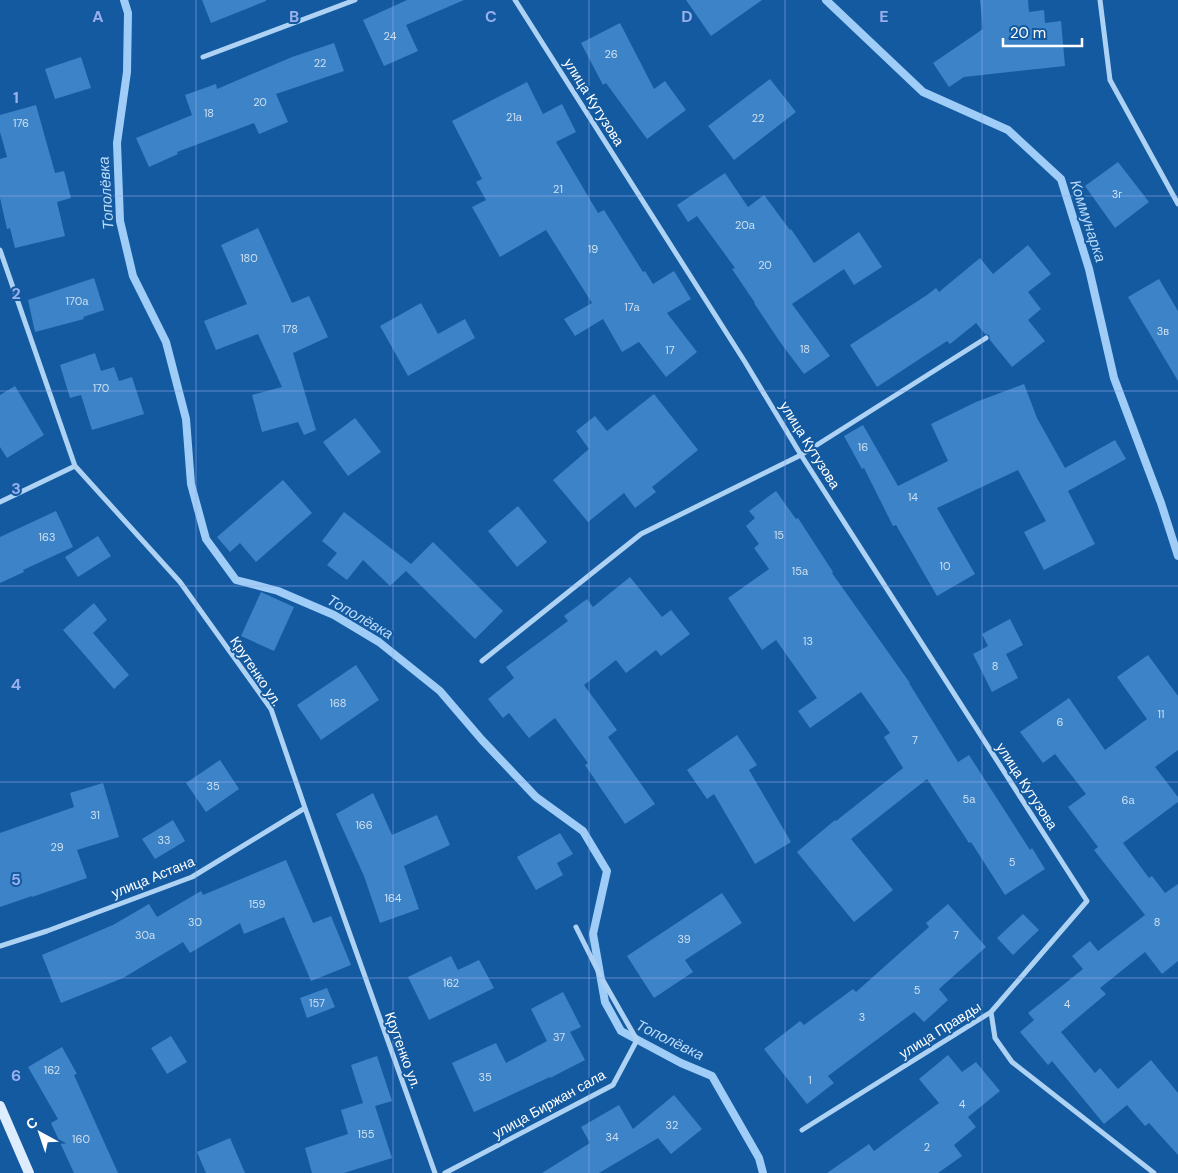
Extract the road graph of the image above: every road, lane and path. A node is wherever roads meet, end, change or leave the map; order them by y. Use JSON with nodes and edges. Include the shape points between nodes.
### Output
{"nodes":[{"id":1,"x":355,"y":0,"type":"edge"},
{"id":2,"x":515,"y":0,"type":"edge"},
{"id":3,"x":1100,"y":0,"type":"edge"},
{"id":4,"x":203,"y":57,"type":"dead end"},
{"id":5,"x":1178,"y":204,"type":"edge"},
{"id":6,"x":0,"y":250,"type":"edge"},
{"id":7,"x":986,"y":338,"type":"dead end"},
{"id":8,"x":801,"y":455,"type":"junction"},
{"id":9,"x":75,"y":466,"type":"junction"},
{"id":10,"x":0,"y":502,"type":"edge"},
{"id":11,"x":482,"y":661,"type":"dead end"},
{"id":12,"x":305,"y":808,"type":"junction"},
{"id":13,"x":1087,"y":901,"type":"joint"},
{"id":14,"x":576,"y":927,"type":"dead end"},
{"id":15,"x":0,"y":946,"type":"edge"},
{"id":16,"x":991,"y":1012,"type":"junction"},
{"id":17,"x":0,"y":1106,"type":"edge"},
{"id":18,"x":802,"y":1130,"type":"dead end"},
{"id":19,"x":29,"y":1173,"type":"edge"},
{"id":20,"x":435,"y":1173,"type":"edge"},
{"id":21,"x":445,"y":1173,"type":"edge"},
{"id":22,"x":1154,"y":1173,"type":"edge"}],
"edges":[{"from":1,"to":4,"type":"street"},
{"from":2,"to":8,"type":"street","name":"улица Кутузова"},
{"from":3,"to":5,"type":"street","via":[[1110,80]]},
{"from":6,"to":9,"type":"street","name":"Крутенко ул."},
{"from":7,"to":8,"type":"street"},
{"from":8,"to":11,"type":"street","via":[[641,534]]},
{"from":8,"to":13,"type":"street","name":"улица Кутузова"},
{"from":9,"to":10,"type":"street"},
{"from":9,"to":12,"type":"street","name":"Крутенко ул.","via":[[180,582],[271,709]]},
{"from":12,"to":15,"type":"street","name":"улица Астана","via":[[192,877]]},
{"from":12,"to":20,"type":"street","name":"Крутенко ул."},
{"from":13,"to":16,"type":"street","name":"улица Правды"},
{"from":14,"to":21,"type":"street","name":"улица Биржан сала","via":[[637,1040],[613,1085]]},
{"from":16,"to":18,"type":"street","name":"улица Правды"},
{"from":16,"to":22,"type":"street","via":[[995,1038],[1012,1062]]},
{"from":17,"to":19,"type":"street"}]}
